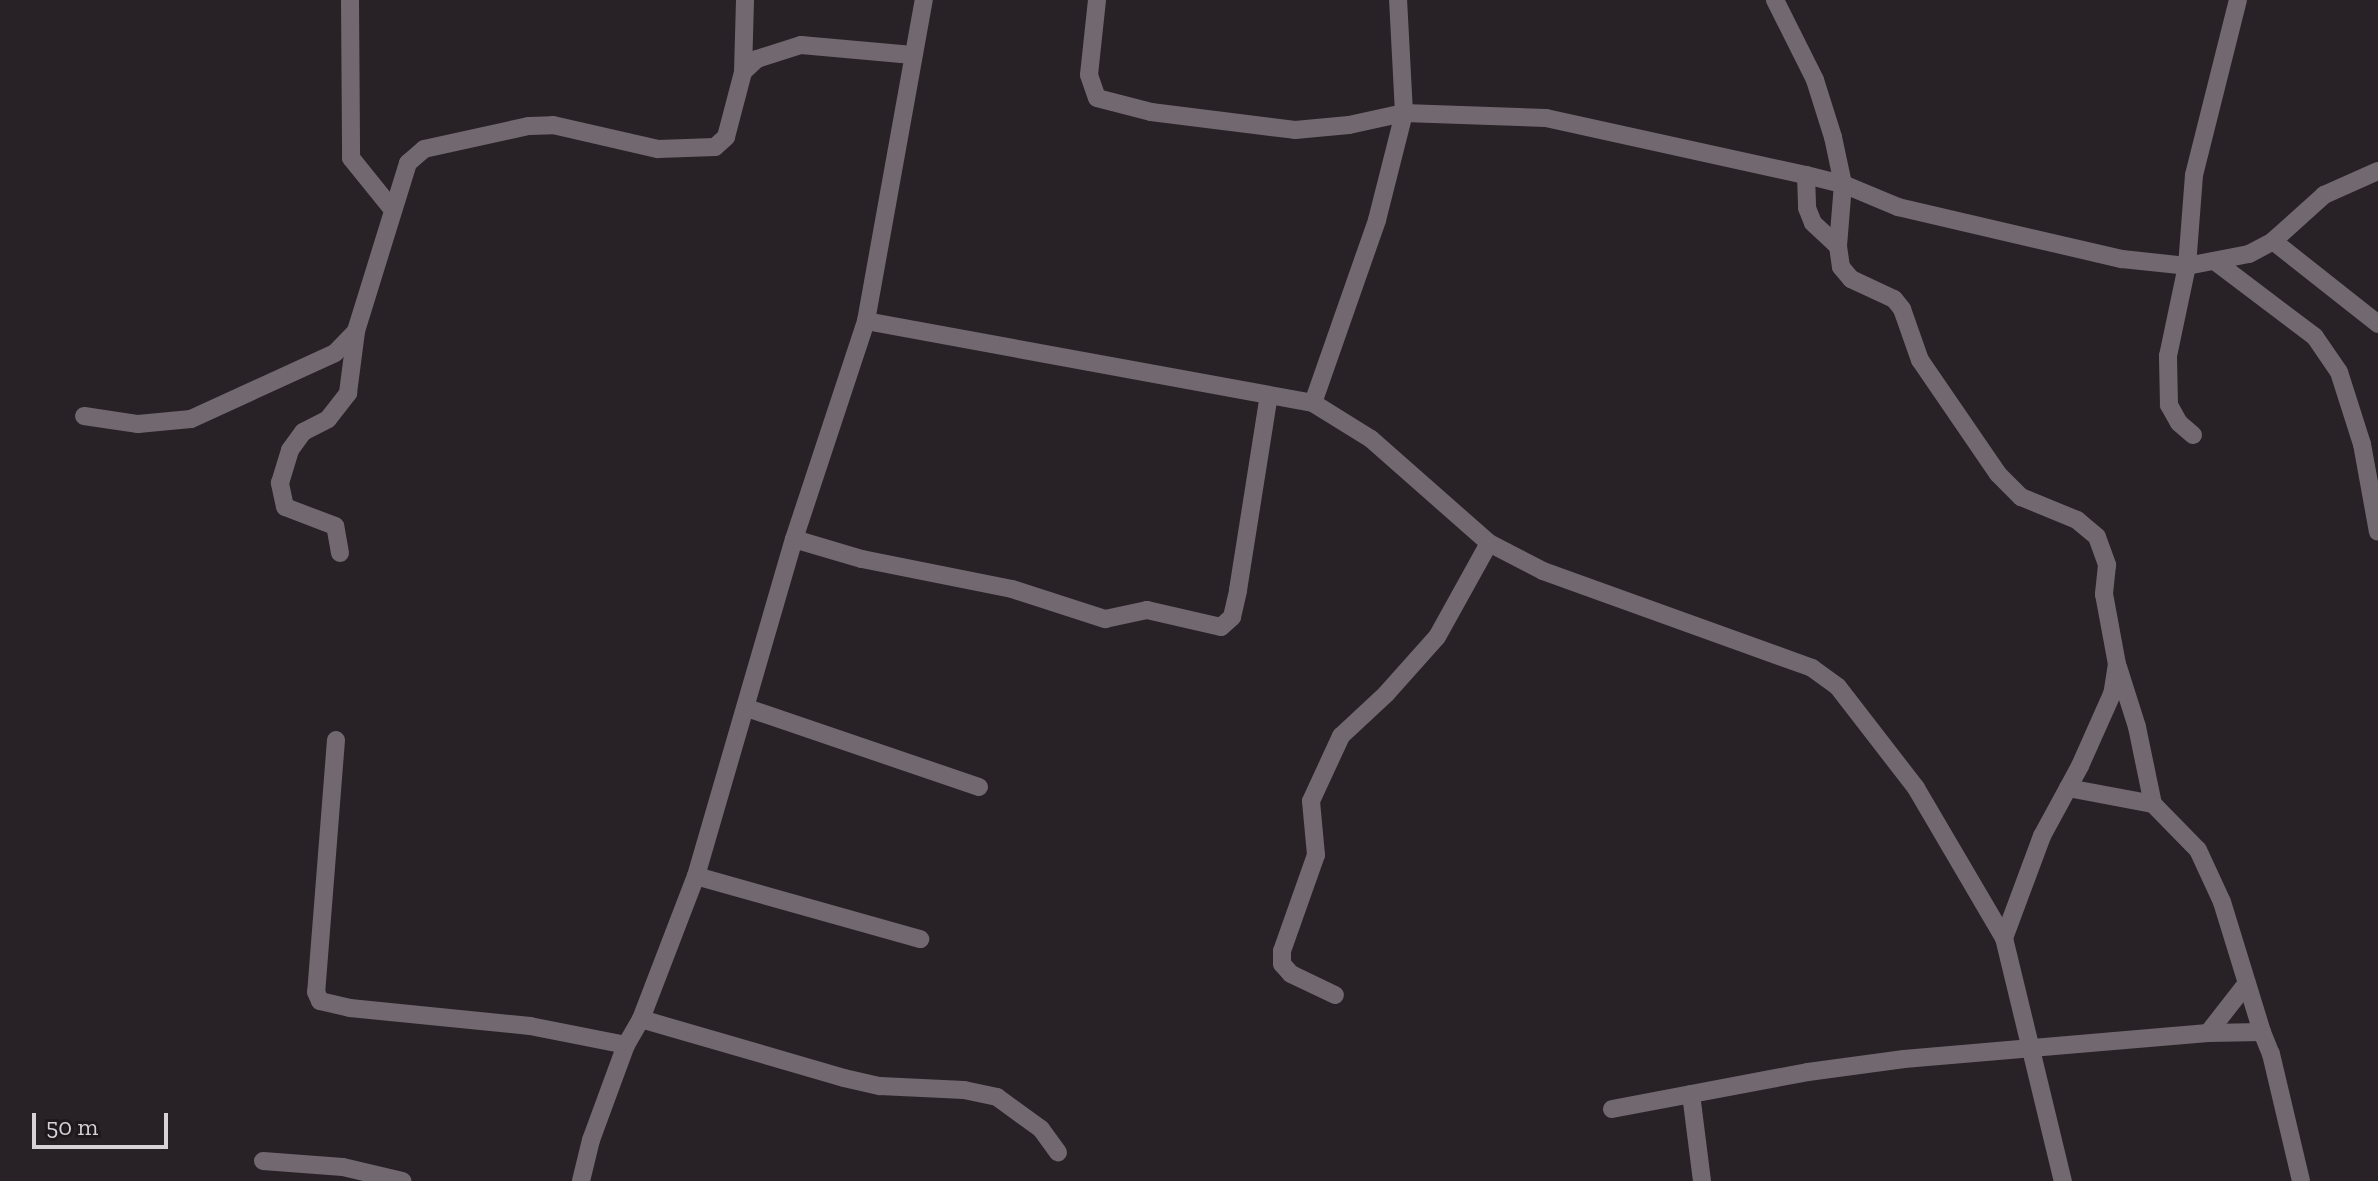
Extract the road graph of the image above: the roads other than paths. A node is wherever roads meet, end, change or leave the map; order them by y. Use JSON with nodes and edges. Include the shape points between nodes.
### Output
{"nodes":[{"id":1,"x":350,"y":0,"type":"edge"},
{"id":2,"x":745,"y":0,"type":"edge"},
{"id":3,"x":924,"y":0,"type":"edge"},
{"id":4,"x":1097,"y":0,"type":"edge"},
{"id":5,"x":1398,"y":0,"type":"edge"},
{"id":6,"x":1775,"y":0,"type":"edge"},
{"id":7,"x":2238,"y":0,"type":"edge"},
{"id":8,"x":913,"y":55,"type":"junction"},
{"id":9,"x":743,"y":72,"type":"junction"},
{"id":10,"x":1404,"y":113,"type":"junction"},
{"id":11,"x":2378,"y":171,"type":"edge"},
{"id":12,"x":1806,"y":175,"type":"junction"},
{"id":13,"x":1843,"y":184,"type":"junction"},
{"id":14,"x":393,"y":210,"type":"junction"},
{"id":15,"x":2273,"y":241,"type":"junction"},
{"id":16,"x":1838,"y":246,"type":"junction"},
{"id":17,"x":2216,"y":262,"type":"junction"},
{"id":18,"x":2187,"y":266,"type":"junction"},
{"id":19,"x":866,"y":321,"type":"junction"},
{"id":20,"x":2378,"y":324,"type":"edge"},
{"id":21,"x":356,"y":331,"type":"junction"},
{"id":22,"x":1269,"y":395,"type":"junction"},
{"id":23,"x":1313,"y":403,"type":"junction"},
{"id":24,"x":84,"y":416,"type":"dead end"},
{"id":25,"x":2193,"y":435,"type":"dead end"},
{"id":26,"x":2378,"y":532,"type":"edge"},
{"id":27,"x":794,"y":539,"type":"junction"},
{"id":28,"x":1489,"y":543,"type":"junction"},
{"id":29,"x":340,"y":553,"type":"dead end"},
{"id":30,"x":2117,"y":664,"type":"junction"},
{"id":31,"x":747,"y":708,"type":"junction"},
{"id":32,"x":336,"y":740,"type":"dead end"},
{"id":33,"x":979,"y":787,"type":"dead end"},
{"id":34,"x":2068,"y":788,"type":"junction"},
{"id":35,"x":2153,"y":804,"type":"junction"},
{"id":36,"x":696,"y":876,"type":"junction"},
{"id":37,"x":2004,"y":938,"type":"junction"},
{"id":38,"x":920,"y":939,"type":"dead end"},
{"id":39,"x":2247,"y":983,"type":"junction"},
{"id":40,"x":1335,"y":995,"type":"dead end"},
{"id":41,"x":641,"y":1019,"type":"junction"},
{"id":42,"x":2262,"y":1032,"type":"junction"},
{"id":43,"x":2208,"y":1033,"type":"junction"},
{"id":44,"x":626,"y":1045,"type":"junction"},
{"id":45,"x":2032,"y":1048,"type":"junction"},
{"id":46,"x":1691,"y":1094,"type":"junction"},
{"id":47,"x":1612,"y":1109,"type":"dead end"},
{"id":48,"x":1058,"y":1152,"type":"dead end"},
{"id":49,"x":263,"y":1161,"type":"dead end"},
{"id":50,"x":402,"y":1181,"type":"edge"},
{"id":51,"x":581,"y":1181,"type":"edge"},
{"id":52,"x":1702,"y":1181,"type":"edge"},
{"id":53,"x":2063,"y":1181,"type":"edge"},
{"id":54,"x":2301,"y":1181,"type":"edge"}],
"edges":[{"from":1,"to":14,"type":"street","via":[[351,158]]},
{"from":2,"to":9,"type":"street"},
{"from":3,"to":8,"type":"street"},
{"from":4,"to":10,"type":"street","via":[[1089,75],[1097,98],[1151,112],[1295,130]]},
{"from":5,"to":10,"type":"street"},
{"from":6,"to":13,"type":"street","via":[[1815,80]]},
{"from":7,"to":18,"type":"street","via":[[2194,175]]},
{"from":8,"to":9,"type":"street","via":[[801,45],[757,59]]},
{"from":8,"to":19,"type":"street"},
{"from":9,"to":14,"type":"street","via":[[726,137],[715,147],[658,149],[578,129],[529,126],[424,149],[408,163]]},
{"from":10,"to":12,"type":"street","via":[[1546,118]]},
{"from":10,"to":23,"type":"street","via":[[1377,220]]},
{"from":11,"to":15,"type":"street","via":[[2324,195]]},
{"from":12,"to":13,"type":"street"},
{"from":12,"to":16,"type":"street","via":[[1813,223]]},
{"from":13,"to":16,"type":"street"},
{"from":13,"to":18,"type":"street","via":[[1898,207],[1965,224],[2122,259]]},
{"from":14,"to":21,"type":"street"},
{"from":15,"to":17,"type":"street"},
{"from":15,"to":20,"type":"street"},
{"from":16,"to":30,"type":"street","via":[[1841,267],[1851,279],[1894,299],[1902,309],[1920,360],[1998,474],[2021,497],[2077,520],[2097,537],[2107,565],[2104,594]]},
{"from":17,"to":18,"type":"street"},
{"from":17,"to":26,"type":"street","via":[[2315,337],[2339,372],[2362,444]]},
{"from":18,"to":25,"type":"street","via":[[2168,370],[2169,405]]},
{"from":19,"to":22,"type":"street"},
{"from":19,"to":27,"type":"street"},
{"from":21,"to":24,"type":"street","via":[[335,353],[191,419],[138,424]]},
{"from":21,"to":29,"type":"street","via":[[348,393],[328,419],[303,432],[290,450],[280,483],[285,507],[335,526]]},
{"from":22,"to":23,"type":"street"},
{"from":22,"to":27,"type":"street","via":[[1238,590],[1232,617],[1221,627],[1147,610],[1105,619],[1012,589],[862,559]]},
{"from":23,"to":28,"type":"street","via":[[1371,439]]},
{"from":27,"to":31,"type":"street"},
{"from":28,"to":37,"type":"street","via":[[1543,571],[1812,668],[1838,687],[1916,788]]},
{"from":28,"to":40,"type":"street","via":[[1437,637],[1341,736],[1311,801],[1316,855],[1282,964],[1291,974]]},
{"from":30,"to":34,"type":"street","via":[[2112,694]]},
{"from":30,"to":35,"type":"street"},
{"from":31,"to":33,"type":"street"},
{"from":31,"to":36,"type":"street"},
{"from":32,"to":44,"type":"street","via":[[316,992],[320,1001],[530,1026]]},
{"from":34,"to":35,"type":"street"},
{"from":34,"to":37,"type":"street","via":[[2042,836]]},
{"from":35,"to":39,"type":"street","via":[[2198,850],[2222,902]]},
{"from":36,"to":38,"type":"street"},
{"from":36,"to":41,"type":"street"},
{"from":37,"to":45,"type":"street"},
{"from":39,"to":42,"type":"street"},
{"from":39,"to":43,"type":"street"},
{"from":41,"to":44,"type":"street"},
{"from":41,"to":48,"type":"street","via":[[880,1086],[997,1097],[1041,1129]]},
{"from":42,"to":43,"type":"street"},
{"from":42,"to":54,"type":"street"},
{"from":43,"to":45,"type":"street"},
{"from":44,"to":51,"type":"street"},
{"from":45,"to":46,"type":"street","via":[[1808,1072]]},
{"from":45,"to":53,"type":"street"},
{"from":46,"to":47,"type":"street"},
{"from":46,"to":52,"type":"street"},
{"from":49,"to":50,"type":"street","via":[[343,1167]]}]}
